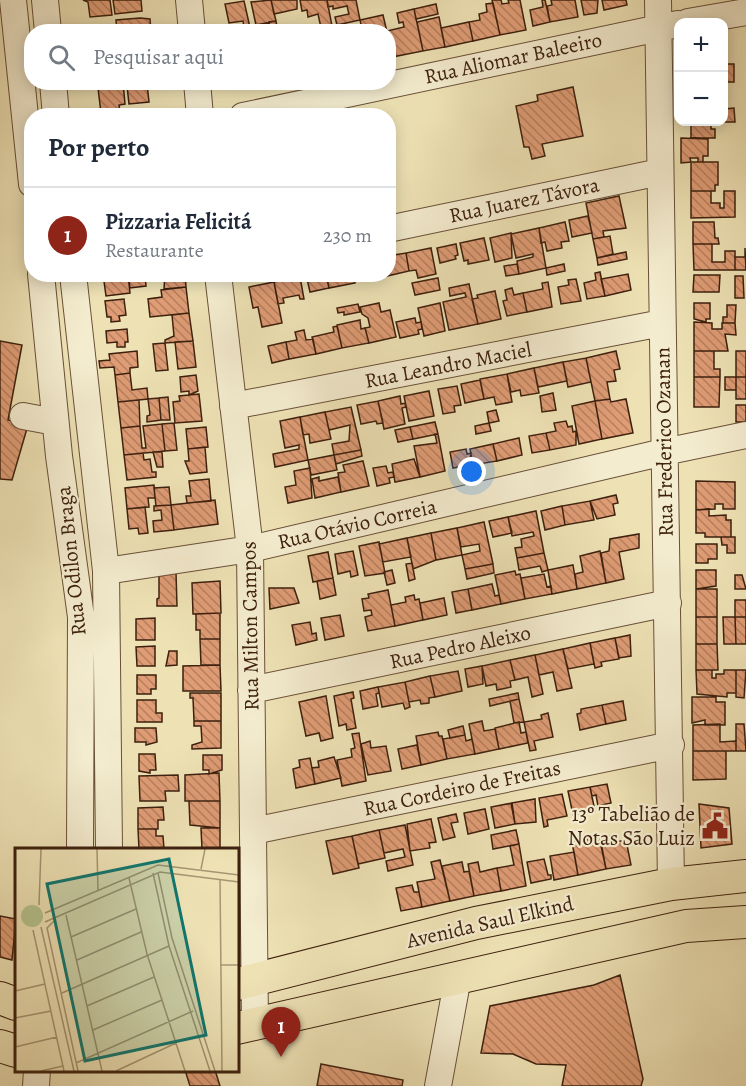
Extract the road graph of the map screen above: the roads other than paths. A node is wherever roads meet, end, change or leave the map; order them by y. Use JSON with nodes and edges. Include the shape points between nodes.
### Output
{"nodes":[{"id":1,"x":13,"y":0,"type":"edge"},
{"id":2,"x":45,"y":0,"type":"edge"},
{"id":3,"x":189,"y":0,"type":"edge"},
{"id":4,"x":658,"y":0,"type":"edge"},
{"id":5,"x":746,"y":12,"type":"edge"},
{"id":6,"x":711,"y":18,"type":"edge"},
{"id":7,"x":47,"y":24,"type":"edge"},
{"id":8,"x":191,"y":24,"type":"edge"},
{"id":9,"x":669,"y":26,"type":"edge"},
{"id":10,"x":396,"y":84,"type":"edge"},
{"id":11,"x":54,"y":90,"type":"edge"},
{"id":12,"x":198,"y":90,"type":"edge"},
{"id":13,"x":366,"y":90,"type":"edge"},
{"id":14,"x":25,"y":108,"type":"edge"},
{"id":15,"x":55,"y":108,"type":"edge"},
{"id":16,"x":199,"y":108,"type":"edge"},
{"id":17,"x":281,"y":108,"type":"edge"},
{"id":18,"x":660,"y":172,"type":"junction"},
{"id":19,"x":396,"y":227,"type":"edge"},
{"id":20,"x":42,"y":282,"type":"edge"},
{"id":21,"x":74,"y":282,"type":"edge"},
{"id":22,"x":219,"y":282,"type":"edge"},
{"id":23,"x":662,"y":323,"type":"junction"},
{"id":24,"x":233,"y":406,"type":"junction"},
{"id":25,"x":26,"y":424,"type":"dead end"},
{"id":26,"x":56,"y":427,"type":"junction"},
{"id":27,"x":746,"y":435,"type":"edge"},
{"id":28,"x":664,"y":452,"type":"junction"},
{"id":29,"x":250,"y":549,"type":"junction"},
{"id":30,"x":106,"y":571,"type":"junction"},
{"id":31,"x":668,"y":603,"type":"junction"},
{"id":32,"x":252,"y":690,"type":"junction"},
{"id":33,"x":671,"y":745,"type":"junction"},
{"id":34,"x":253,"y":831,"type":"junction"},
{"id":35,"x":80,"y":848,"type":"edge"},
{"id":36,"x":109,"y":848,"type":"edge"},
{"id":37,"x":746,"y":866,"type":"edge"},
{"id":38,"x":746,"y":876,"type":"edge"},
{"id":39,"x":679,"y":884,"type":"junction"},
{"id":40,"x":746,"y":922,"type":"edge"},
{"id":41,"x":458,"y":977,"type":"junction"},
{"id":42,"x":246,"y":982,"type":"edge"},
{"id":43,"x":0,"y":998,"type":"edge"},
{"id":44,"x":15,"y":1004,"type":"edge"},
{"id":45,"x":246,"y":1026,"type":"edge"},
{"id":46,"x":0,"y":1046,"type":"edge"},
{"id":47,"x":15,"y":1051,"type":"edge"},
{"id":48,"x":37,"y":1071,"type":"edge"},
{"id":49,"x":36,"y":1086,"type":"edge"},
{"id":50,"x":438,"y":1086,"type":"edge"}],
"edges":[{"from":1,"to":14,"type":"street"},
{"from":2,"to":7,"type":"street"},
{"from":3,"to":8,"type":"street"},
{"from":4,"to":9,"type":"street","name":"Rua Frederico Ozanan"},
{"from":5,"to":6,"type":"street"},
{"from":9,"to":10,"type":"street","name":"Rua Aliomar Baleeiro"},
{"from":9,"to":18,"type":"street","name":"Rua Frederico Ozanan"},
{"from":11,"to":15,"type":"street"},
{"from":12,"to":16,"type":"street"},
{"from":13,"to":17,"type":"street","name":"Rua Aliomar Baleeiro"},
{"from":18,"to":19,"type":"street","name":"Rua Juarez Távora"},
{"from":18,"to":23,"type":"street","name":"Rua Frederico Ozanan"},
{"from":20,"to":26,"type":"street","name":"Rua Odilon Braga"},
{"from":21,"to":30,"type":"street","name":"Rua Odilon Braga"},
{"from":22,"to":24,"type":"street","name":"Rua Milton Campos"},
{"from":23,"to":24,"type":"street","name":"Rua Leandro Maciel"},
{"from":23,"to":28,"type":"street","name":"Rua Frederico Ozanan"},
{"from":24,"to":29,"type":"street","name":"Rua Milton Campos"},
{"from":25,"to":26,"type":"street"},
{"from":26,"to":35,"type":"street","name":"Rua Odilon Braga","via":[[81,617]]},
{"from":27,"to":28,"type":"street","name":"Rua Otávio Correia"},
{"from":28,"to":29,"type":"street","name":"Rua Otávio Correia"},
{"from":28,"to":31,"type":"street","name":"Rua Frederico Ozanan"},
{"from":29,"to":30,"type":"street","name":"Rua Otávio Correia"},
{"from":29,"to":32,"type":"street","name":"Rua Milton Campos"},
{"from":30,"to":36,"type":"street","name":"Rua Odilon Braga"},
{"from":31,"to":32,"type":"street","name":"Rua Pedro Aleixo"},
{"from":31,"to":33,"type":"street","name":"Rua Frederico Ozanan"},
{"from":32,"to":34,"type":"street","name":"Rua Milton Campos"},
{"from":33,"to":34,"type":"street","name":"Rua Cordeiro de Freitas"},
{"from":33,"to":39,"type":"street","name":"Rua Frederico Ozanan"},
{"from":34,"to":42,"type":"street","name":"Rua Milton Campos"},
{"from":37,"to":39,"type":"street"},
{"from":38,"to":39,"type":"main road","name":"Avenida Saul Elkind"},
{"from":39,"to":42,"type":"main road","name":"Avenida Saul Elkind","via":[[476,923]]},
{"from":40,"to":41,"type":"main road","via":[[686,926]]},
{"from":41,"to":45,"type":"main road"},
{"from":41,"to":50,"type":"street"},
{"from":42,"to":45,"type":"street","name":"Rua Milton Campos"},
{"from":43,"to":44,"type":"main road"},
{"from":46,"to":47,"type":"main road"},
{"from":48,"to":49,"type":"street"}]}
